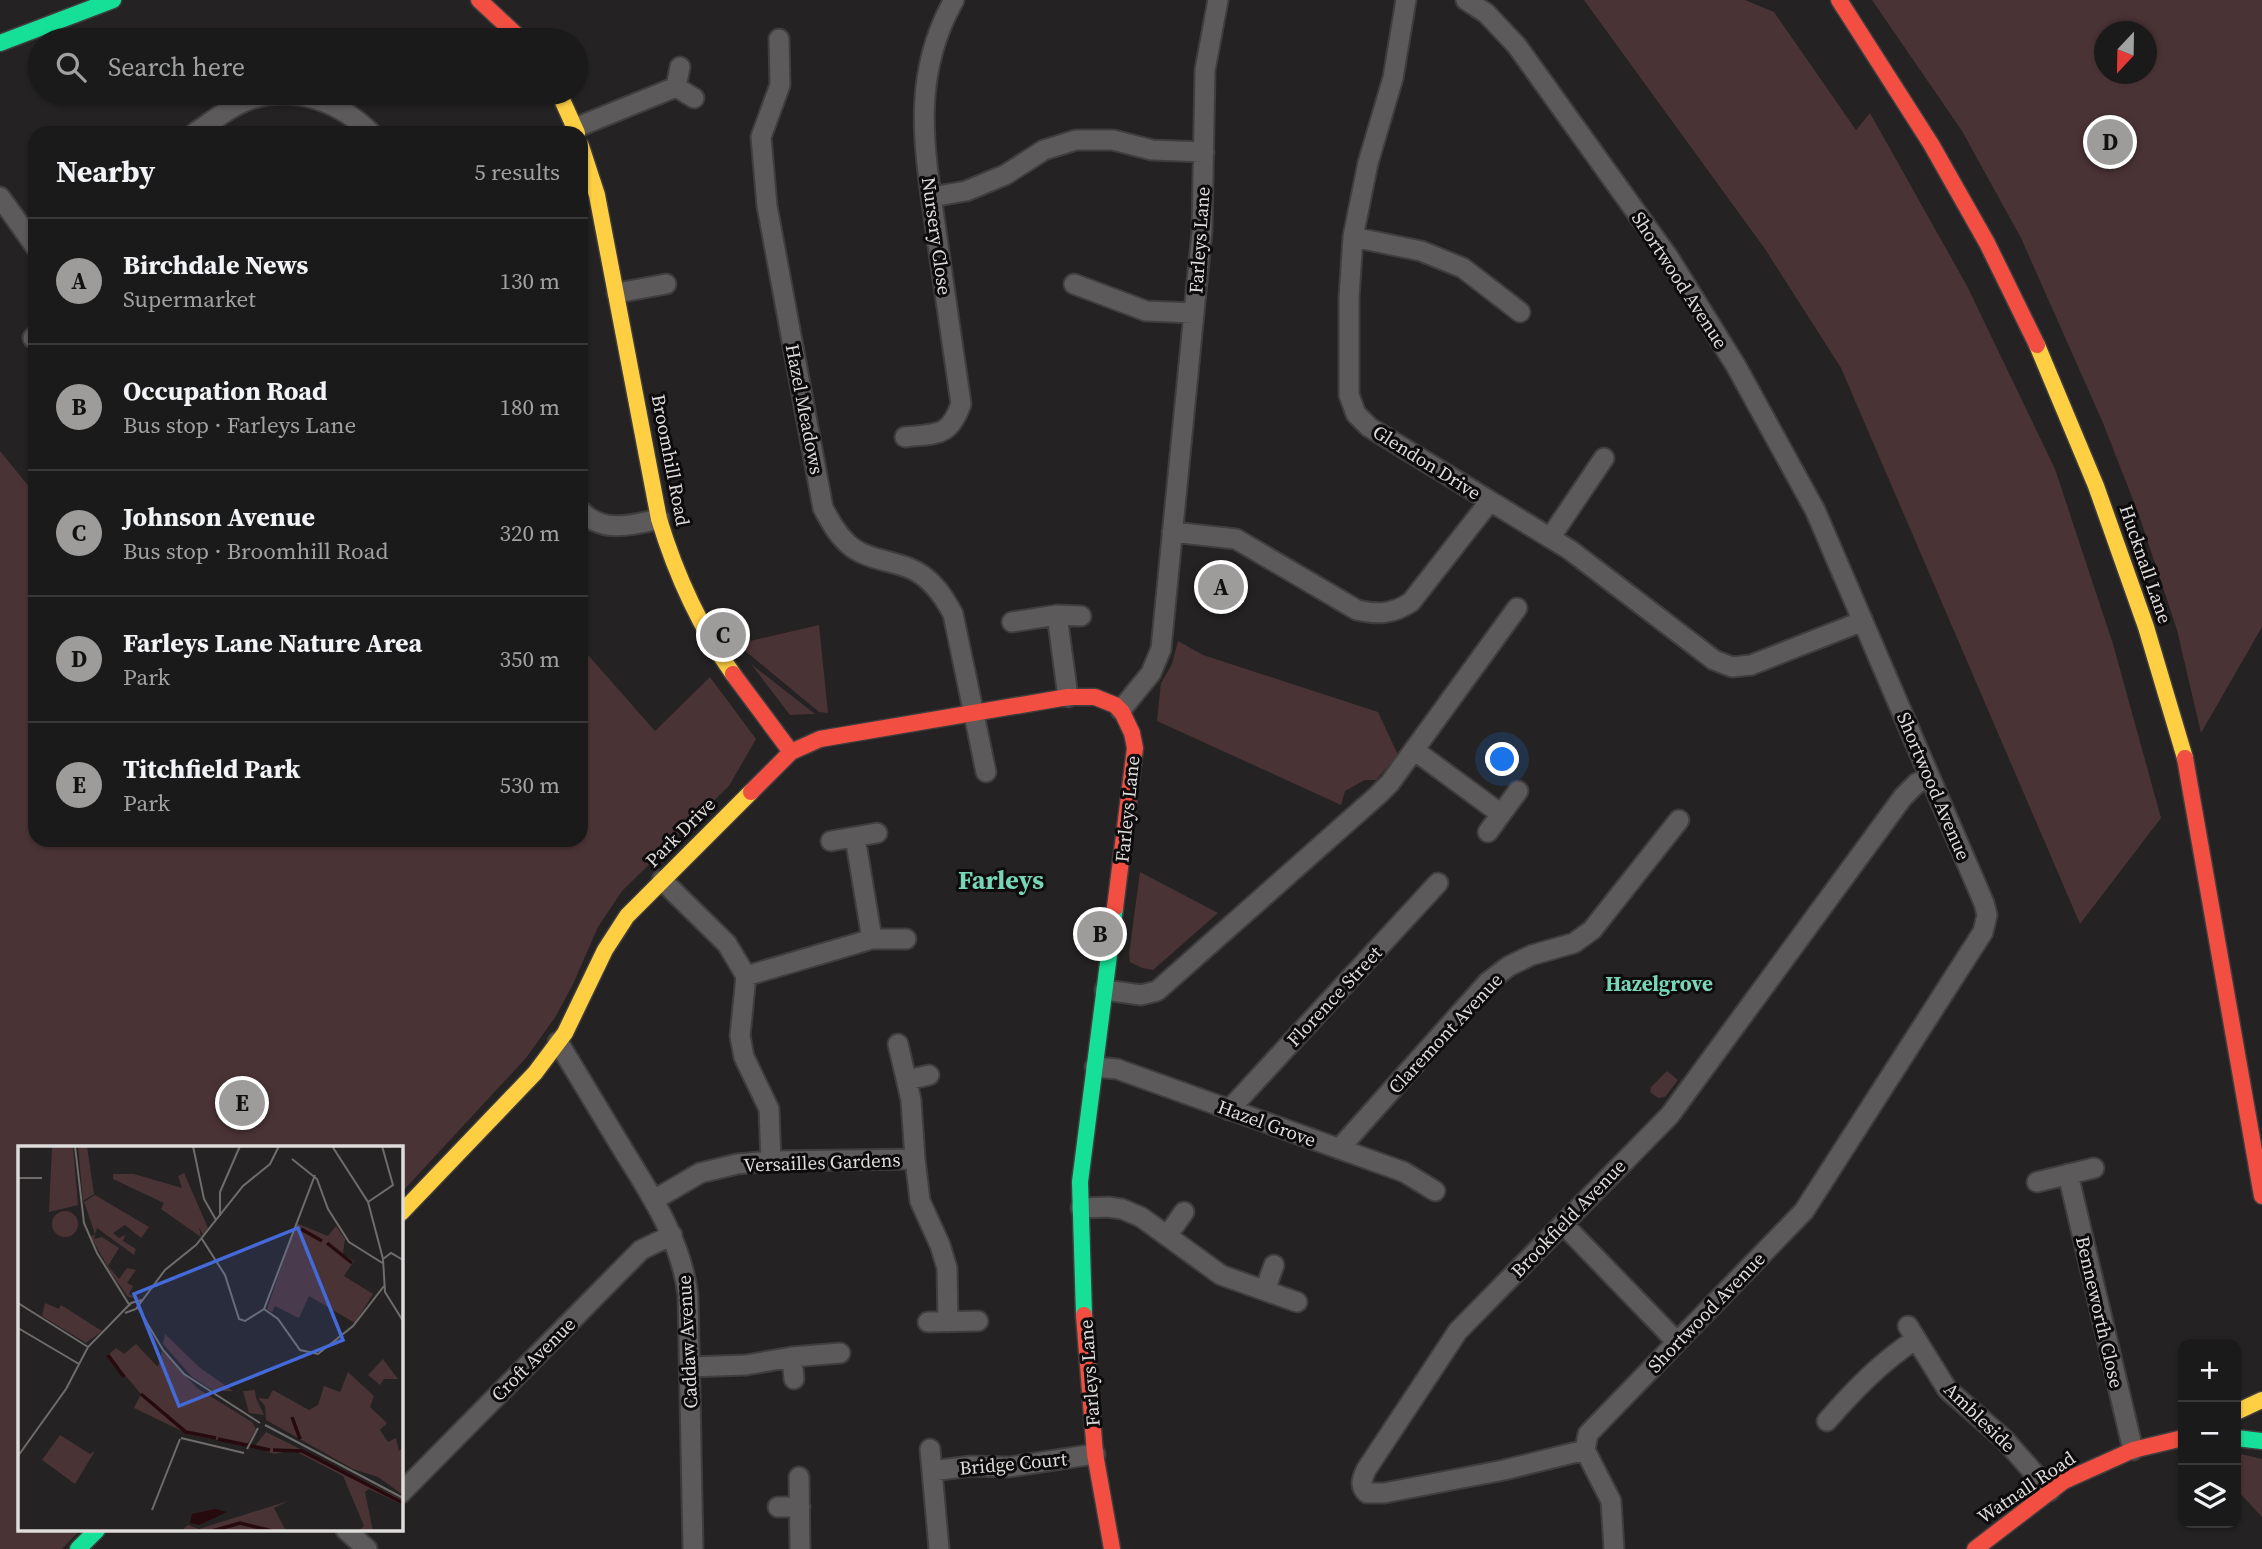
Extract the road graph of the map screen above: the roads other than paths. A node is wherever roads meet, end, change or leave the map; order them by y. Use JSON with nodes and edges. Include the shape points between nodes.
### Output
{"nodes":[{"id":1,"x":113,"y":0,"type":"edge"},
{"id":2,"x":954,"y":0,"type":"edge"},
{"id":3,"x":1218,"y":0,"type":"edge"},
{"id":4,"x":1406,"y":0,"type":"edge"},
{"id":5,"x":1466,"y":0,"type":"edge"},
{"id":6,"x":1839,"y":0,"type":"edge"},
{"id":7,"x":487,"y":2,"type":"edge"},
{"id":8,"x":39,"y":28,"type":"edge"},
{"id":9,"x":511,"y":28,"type":"edge"},
{"id":10,"x":28,"y":32,"type":"edge"},
{"id":11,"x":779,"y":39,"type":"dead end"},
{"id":12,"x":0,"y":43,"type":"edge"},
{"id":13,"x":680,"y":67,"type":"dead end"},
{"id":14,"x":676,"y":87,"type":"junction"},
{"id":15,"x":694,"y":98,"type":"dead end"},
{"id":16,"x":237,"y":105,"type":"edge"},
{"id":17,"x":332,"y":105,"type":"edge"},
{"id":18,"x":564,"y":105,"type":"edge"},
{"id":19,"x":206,"y":126,"type":"edge"},
{"id":20,"x":364,"y":126,"type":"edge"},
{"id":21,"x":574,"y":126,"type":"edge"},
{"id":22,"x":588,"y":131,"type":"edge"},
{"id":23,"x":1204,"y":152,"type":"junction"},
{"id":24,"x":588,"y":167,"type":"edge"},
{"id":25,"x":932,"y":197,"type":"junction"},
{"id":26,"x":2,"y":203,"type":"edge"},
{"id":27,"x":28,"y":237,"type":"edge"},
{"id":28,"x":1353,"y":237,"type":"junction"},
{"id":29,"x":666,"y":284,"type":"dead end"},
{"id":30,"x":1074,"y":284,"type":"dead end"},
{"id":31,"x":617,"y":293,"type":"junction"},
{"id":32,"x":1520,"y":312,"type":"dead end"},
{"id":33,"x":1194,"y":313,"type":"junction"},
{"id":34,"x":905,"y":438,"type":"dead end"},
{"id":35,"x":1604,"y":458,"type":"dead end"},
{"id":36,"x":1490,"y":501,"type":"junction"},
{"id":37,"x":588,"y":516,"type":"edge"},
{"id":38,"x":659,"y":519,"type":"junction"},
{"id":39,"x":1172,"y":533,"type":"junction"},
{"id":40,"x":1550,"y":538,"type":"junction"},
{"id":41,"x":1517,"y":608,"type":"dead end"},
{"id":42,"x":1057,"y":615,"type":"junction"},
{"id":43,"x":1080,"y":616,"type":"dead end"},
{"id":44,"x":1863,"y":621,"type":"junction"},
{"id":45,"x":1012,"y":622,"type":"dead end"},
{"id":46,"x":1068,"y":697,"type":"junction"},
{"id":47,"x":1121,"y":709,"type":"junction"},
{"id":48,"x":974,"y":713,"type":"junction"},
{"id":49,"x":1414,"y":750,"type":"junction"},
{"id":50,"x":790,"y":752,"type":"junction"},
{"id":51,"x":986,"y":772,"type":"dead end"},
{"id":52,"x":1930,"y":777,"type":"junction"},
{"id":53,"x":1518,"y":791,"type":"dead end"},
{"id":54,"x":1501,"y":814,"type":"junction"},
{"id":55,"x":1679,"y":820,"type":"dead end"},
{"id":56,"x":1488,"y":832,"type":"dead end"},
{"id":57,"x":877,"y":833,"type":"dead end"},
{"id":58,"x":855,"y":837,"type":"junction"},
{"id":59,"x":831,"y":841,"type":"dead end"},
{"id":60,"x":662,"y":880,"type":"junction"},
{"id":61,"x":1438,"y":883,"type":"dead end"},
{"id":62,"x":872,"y":939,"type":"junction"},
{"id":63,"x":906,"y":939,"type":"dead end"},
{"id":64,"x":746,"y":976,"type":"junction"},
{"id":65,"x":1105,"y":990,"type":"junction"},
{"id":66,"x":558,"y":1042,"type":"junction"},
{"id":67,"x":898,"y":1044,"type":"dead end"},
{"id":68,"x":1095,"y":1067,"type":"junction"},
{"id":69,"x":929,"y":1075,"type":"dead end"},
{"id":70,"x":907,"y":1080,"type":"junction"},
{"id":71,"x":1229,"y":1110,"type":"junction"},
{"id":72,"x":1339,"y":1149,"type":"junction"},
{"id":73,"x":915,"y":1158,"type":"junction"},
{"id":74,"x":771,"y":1161,"type":"junction"},
{"id":75,"x":2094,"y":1168,"type":"dead end"},
{"id":76,"x":2068,"y":1174,"type":"junction"},
{"id":77,"x":2037,"y":1182,"type":"dead end"},
{"id":78,"x":1435,"y":1191,"type":"dead end"},
{"id":79,"x":2262,"y":1196,"type":"edge"},
{"id":80,"x":654,"y":1200,"type":"junction"},
{"id":81,"x":1081,"y":1208,"type":"junction"},
{"id":82,"x":402,"y":1212,"type":"edge"},
{"id":83,"x":1184,"y":1212,"type":"dead end"},
{"id":84,"x":1563,"y":1224,"type":"junction"},
{"id":85,"x":672,"y":1235,"type":"junction"},
{"id":86,"x":1167,"y":1236,"type":"junction"},
{"id":87,"x":1274,"y":1265,"type":"dead end"},
{"id":88,"x":1265,"y":1290,"type":"junction"},
{"id":89,"x":1297,"y":1302,"type":"dead end"},
{"id":90,"x":978,"y":1321,"type":"dead end"},
{"id":91,"x":928,"y":1322,"type":"dead end"},
{"id":92,"x":948,"y":1322,"type":"junction"},
{"id":93,"x":1676,"y":1342,"type":"junction"},
{"id":94,"x":840,"y":1353,"type":"dead end"},
{"id":95,"x":792,"y":1357,"type":"junction"},
{"id":96,"x":689,"y":1367,"type":"junction"},
{"id":97,"x":794,"y":1379,"type":"dead end"},
{"id":98,"x":2262,"y":1400,"type":"edge"},
{"id":99,"x":2241,"y":1410,"type":"edge"},
{"id":100,"x":1826,"y":1421,"type":"dead end"},
{"id":101,"x":2178,"y":1439,"type":"edge"},
{"id":102,"x":2241,"y":1439,"type":"edge"},
{"id":103,"x":2262,"y":1441,"type":"edge"},
{"id":104,"x":930,"y":1449,"type":"dead end"},
{"id":105,"x":1585,"y":1450,"type":"junction"},
{"id":106,"x":2133,"y":1450,"type":"junction"},
{"id":107,"x":1095,"y":1454,"type":"junction"},
{"id":108,"x":932,"y":1471,"type":"junction"},
{"id":109,"x":799,"y":1477,"type":"dead end"},
{"id":110,"x":2050,"y":1491,"type":"junction"},
{"id":111,"x":402,"y":1492,"type":"edge"},
{"id":112,"x":778,"y":1507,"type":"dead end"},
{"id":113,"x":800,"y":1507,"type":"junction"},
{"id":114,"x":95,"y":1532,"type":"edge"},
{"id":115,"x":1981,"y":1547,"type":"edge"},
{"id":116,"x":78,"y":1549,"type":"edge"},
{"id":117,"x":693,"y":1549,"type":"edge"},
{"id":118,"x":800,"y":1549,"type":"edge"},
{"id":119,"x":939,"y":1549,"type":"edge"},
{"id":120,"x":1112,"y":1549,"type":"edge"},
{"id":121,"x":1614,"y":1549,"type":"edge"}],
"edges":[{"from":1,"to":8,"type":"street"},
{"from":2,"to":25,"type":"street","name":"Nursery Close","via":[[931,53],[924,97],[924,146]]},
{"from":3,"to":23,"type":"street","name":"Farleys Lane","via":[[1205,71]]},
{"from":4,"to":28,"type":"street","name":"Glendon Drive","via":[[1393,78],[1368,163]]},
{"from":5,"to":44,"type":"street","name":"Shortwood Avenue","via":[[1486,13],[1517,46],[1669,258],[1736,366],[1815,510]]},
{"from":6,"to":79,"type":"street","name":"Hucknall Lane","via":[[1931,144],[1987,243],[2045,362],[2146,627],[2184,753]]},
{"from":7,"to":9,"type":"street"},
{"from":10,"to":12,"type":"street"},
{"from":11,"to":48,"type":"street","name":"Hazel Meadows","via":[[780,85],[761,137],[767,206],[823,508],[849,545],[911,569],[942,594],[953,614]]},
{"from":13,"to":14,"type":"street"},
{"from":14,"to":15,"type":"street"},
{"from":14,"to":22,"type":"street"},
{"from":16,"to":19,"type":"street"},
{"from":17,"to":20,"type":"street"},
{"from":18,"to":21,"type":"street","name":"Broomhill Road"},
{"from":23,"to":25,"type":"street","via":[[1076,140],[1044,150],[1005,175],[966,191]]},
{"from":23,"to":33,"type":"street","name":"Farleys Lane"},
{"from":24,"to":31,"type":"street","name":"Broomhill Road"},
{"from":25,"to":34,"type":"street","name":"Nursery Close","via":[[961,404],[954,422],[940,432]]},
{"from":26,"to":27,"type":"street"},
{"from":28,"to":32,"type":"street","via":[[1421,251],[1463,268]]},
{"from":28,"to":36,"type":"street","name":"Glendon Drive","via":[[1349,395],[1356,414],[1369,427]]},
{"from":29,"to":31,"type":"street"},
{"from":30,"to":33,"type":"street","via":[[1146,311]]},
{"from":31,"to":38,"type":"street","name":"Broomhill Road"},
{"from":33,"to":39,"type":"street","name":"Farleys Lane"},
{"from":35,"to":40,"type":"street"},
{"from":36,"to":39,"type":"street","via":[[1411,602],[1385,613],[1357,610],[1236,539]]},
{"from":36,"to":40,"type":"street","name":"Glendon Drive"},
{"from":37,"to":38,"type":"street","via":[[618,527]]},
{"from":38,"to":50,"type":"street","name":"Broomhill Road","via":[[696,615]]},
{"from":39,"to":47,"type":"street","name":"Farleys Lane","via":[[1158,660]]},
{"from":40,"to":44,"type":"street","name":"Glendon Drive","via":[[1714,660],[1732,667],[1751,665]]},
{"from":41,"to":49,"type":"street"},
{"from":42,"to":43,"type":"street"},
{"from":42,"to":45,"type":"street"},
{"from":42,"to":46,"type":"street"},
{"from":44,"to":52,"type":"street","name":"Shortwood Avenue"},
{"from":46,"to":47,"type":"street","name":"Park Drive","via":[[1100,699]]},
{"from":46,"to":48,"type":"street","name":"Park Drive"},
{"from":47,"to":65,"type":"street","name":"Farleys Lane","via":[[1135,748]]},
{"from":48,"to":50,"type":"street","name":"Park Drive","via":[[820,739]]},
{"from":48,"to":51,"type":"street","name":"Hazel Meadows"},
{"from":49,"to":54,"type":"street"},
{"from":49,"to":65,"type":"street","via":[[1378,795],[1157,990],[1141,995]]},
{"from":50,"to":60,"type":"street","name":"Park Drive"},
{"from":52,"to":84,"type":"street","name":"Brookfield Avenue","via":[[1903,797],[1670,1115]]},
{"from":52,"to":93,"type":"street","name":"Shortwood Avenue","via":[[1984,903],[1983,932],[1804,1211]]},
{"from":53,"to":54,"type":"street"},
{"from":54,"to":56,"type":"street"},
{"from":55,"to":72,"type":"street","name":"Claremont Avenue","via":[[1592,930],[1574,943],[1531,955],[1488,982]]},
{"from":57,"to":58,"type":"street"},
{"from":58,"to":59,"type":"street"},
{"from":58,"to":62,"type":"street"},
{"from":60,"to":64,"type":"street","via":[[727,944]]},
{"from":60,"to":66,"type":"street","name":"Park Drive","via":[[627,916]]},
{"from":61,"to":71,"type":"street","name":"Florence Street"},
{"from":62,"to":63,"type":"street"},
{"from":62,"to":64,"type":"street"},
{"from":64,"to":74,"type":"street","via":[[740,1036],[744,1057],[769,1109]]},
{"from":65,"to":68,"type":"street","name":"Farleys Lane"},
{"from":66,"to":80,"type":"street","name":"Caddaw Avenue"},
{"from":66,"to":82,"type":"street","name":"Park Drive","via":[[535,1073]]},
{"from":67,"to":70,"type":"street","name":"Versailles Gardens"},
{"from":68,"to":71,"type":"street","name":"Hazel Grove","via":[[1117,1069]]},
{"from":68,"to":81,"type":"street","name":"Farleys Lane","via":[[1080,1182]]},
{"from":69,"to":70,"type":"street"},
{"from":70,"to":73,"type":"street","name":"Versailles Gardens"},
{"from":71,"to":72,"type":"street","name":"Hazel Grove"},
{"from":72,"to":78,"type":"street","name":"Hazel Grove","via":[[1404,1172]]},
{"from":73,"to":74,"type":"street","name":"Versailles Gardens"},
{"from":73,"to":92,"type":"street","name":"Versailles Gardens","via":[[920,1201],[947,1268]]},
{"from":74,"to":80,"type":"street","name":"Versailles Gardens","via":[[700,1173]]},
{"from":75,"to":76,"type":"street"},
{"from":76,"to":77,"type":"street"},
{"from":76,"to":106,"type":"street","name":"Benneworth Close"},
{"from":80,"to":85,"type":"street","name":"Caddaw Avenue"},
{"from":81,"to":86,"type":"street","via":[[1122,1209]]},
{"from":81,"to":107,"type":"street","name":"Farleys Lane"},
{"from":83,"to":86,"type":"street"},
{"from":84,"to":93,"type":"street"},
{"from":84,"to":105,"type":"street","name":"Brookfield Avenue","via":[[1458,1331],[1366,1470],[1362,1489],[1384,1493]]},
{"from":85,"to":96,"type":"street","name":"Caddaw Avenue","via":[[685,1274]]},
{"from":85,"to":111,"type":"street","name":"Croft Avenue","via":[[642,1250]]},
{"from":86,"to":88,"type":"street","via":[[1221,1275]]},
{"from":87,"to":88,"type":"street"},
{"from":88,"to":89,"type":"street"},
{"from":90,"to":92,"type":"street"},
{"from":91,"to":92,"type":"street"},
{"from":93,"to":105,"type":"street","name":"Shortwood Avenue","via":[[1591,1430]]},
{"from":94,"to":95,"type":"street"},
{"from":95,"to":96,"type":"street","via":[[746,1365]]},
{"from":95,"to":97,"type":"street"},
{"from":96,"to":117,"type":"street","name":"Caddaw Avenue"},
{"from":98,"to":99,"type":"street"},
{"from":100,"to":110,"type":"street","name":"Ambleside","via":[[1912,1332],[1947,1389],[2005,1440]]},
{"from":101,"to":106,"type":"street","name":"Watnall Road"},
{"from":102,"to":103,"type":"street"},
{"from":104,"to":108,"type":"street","name":"Bridge Court"},
{"from":105,"to":121,"type":"street","via":[[1611,1501]]},
{"from":106,"to":110,"type":"street","name":"Watnall Road"},
{"from":107,"to":108,"type":"street","name":"Bridge Court","via":[[1009,1467]]},
{"from":107,"to":120,"type":"street","name":"Farleys Lane"},
{"from":108,"to":119,"type":"street","name":"Bridge Court"},
{"from":109,"to":113,"type":"street"},
{"from":110,"to":115,"type":"street","name":"Watnall Road"},
{"from":112,"to":113,"type":"street"},
{"from":113,"to":118,"type":"street"},
{"from":114,"to":116,"type":"street"}]}
